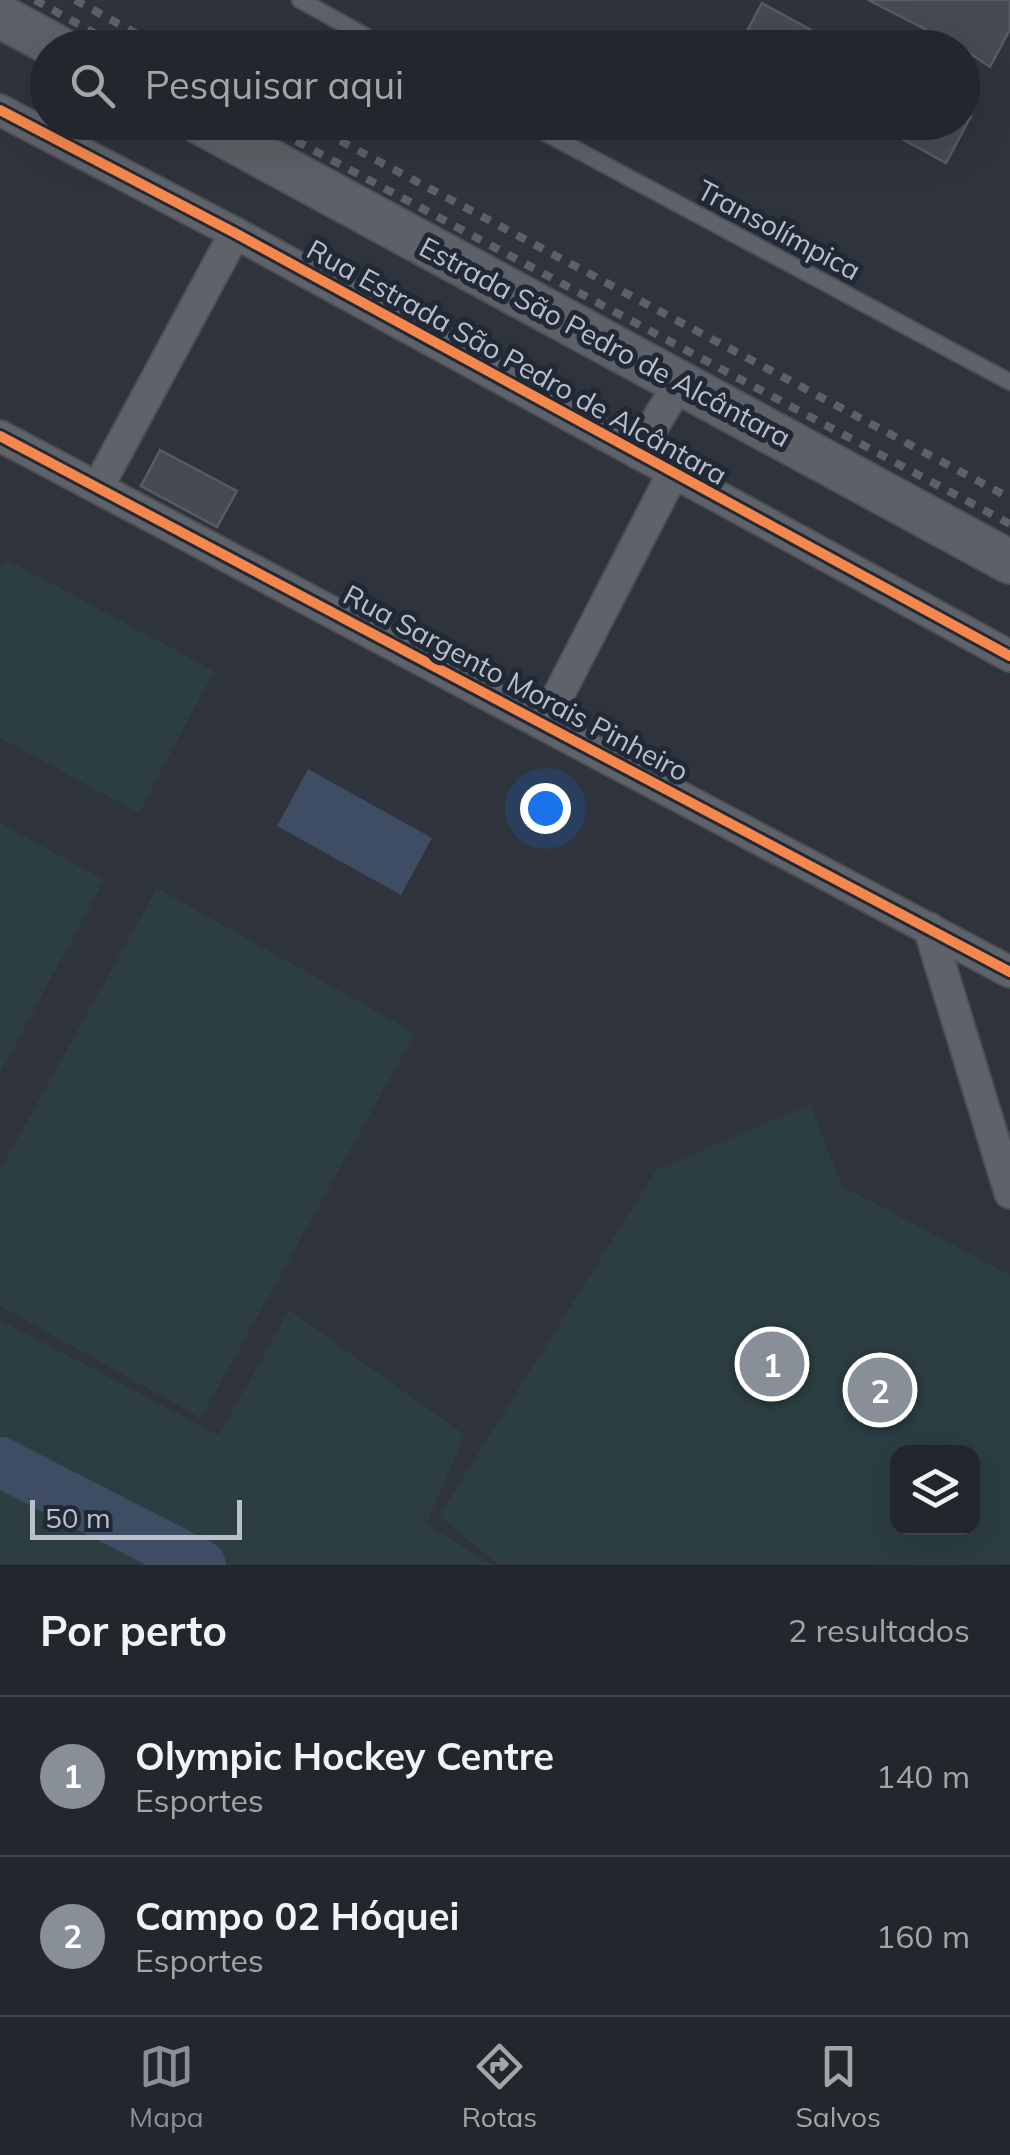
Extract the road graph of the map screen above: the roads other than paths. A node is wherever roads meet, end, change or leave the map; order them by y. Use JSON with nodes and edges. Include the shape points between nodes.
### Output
{"nodes":[{"id":1,"x":300,"y":0,"type":"edge"},
{"id":2,"x":0,"y":16,"type":"edge"},
{"id":3,"x":354,"y":30,"type":"edge"},
{"id":4,"x":30,"y":32,"type":"edge"},
{"id":5,"x":0,"y":110,"type":"edge"},
{"id":6,"x":30,"y":126,"type":"edge"},
{"id":7,"x":57,"y":140,"type":"edge"},
{"id":8,"x":232,"y":140,"type":"edge"},
{"id":9,"x":558,"y":140,"type":"edge"},
{"id":10,"x":235,"y":233,"type":"junction"},
{"id":11,"x":680,"y":382,"type":"junction"},
{"id":12,"x":1010,"y":382,"type":"edge"},
{"id":13,"x":0,"y":436,"type":"edge"},
{"id":14,"x":637,"y":453,"type":"junction"},
{"id":15,"x":673,"y":473,"type":"junction"},
{"id":16,"x":98,"y":486,"type":"junction"},
{"id":17,"x":1010,"y":562,"type":"edge"},
{"id":18,"x":1010,"y":656,"type":"edge"},
{"id":19,"x":544,"y":724,"type":"junction"},
{"id":20,"x":929,"y":928,"type":"junction"},
{"id":21,"x":1010,"y":972,"type":"edge"},
{"id":22,"x":1010,"y":1193,"type":"edge"}],
"edges":[{"from":1,"to":3,"type":"lane"},
{"from":2,"to":4,"type":"street"},
{"from":5,"to":6,"type":"street","name":"Rua Estrada São Pedro de Alcântara"},
{"from":7,"to":10,"type":"street","name":"Rua Estrada São Pedro de Alcântara"},
{"from":8,"to":11,"type":"street","name":"Estrada São Pedro de Alcântara"},
{"from":9,"to":12,"type":"lane","name":"Transolímpica"},
{"from":10,"to":14,"type":"street","name":"Rua Estrada São Pedro de Alcântara"},
{"from":10,"to":16,"type":"street"},
{"from":11,"to":14,"type":"street"},
{"from":11,"to":17,"type":"street","name":"Estrada São Pedro de Alcântara"},
{"from":13,"to":16,"type":"street","name":"Rua Sargento Morais Pinheiro"},
{"from":14,"to":15,"type":"street","name":"Rua Estrada São Pedro de Alcântara"},
{"from":15,"to":18,"type":"street","name":"Rua Estrada São Pedro de Alcântara"},
{"from":15,"to":19,"type":"street"},
{"from":16,"to":19,"type":"street","name":"Rua Sargento Morais Pinheiro"},
{"from":19,"to":20,"type":"street","name":"Rua Sargento Morais Pinheiro"},
{"from":20,"to":21,"type":"street","name":"Rua Sargento Morais Pinheiro"},
{"from":20,"to":22,"type":"street"}]}
